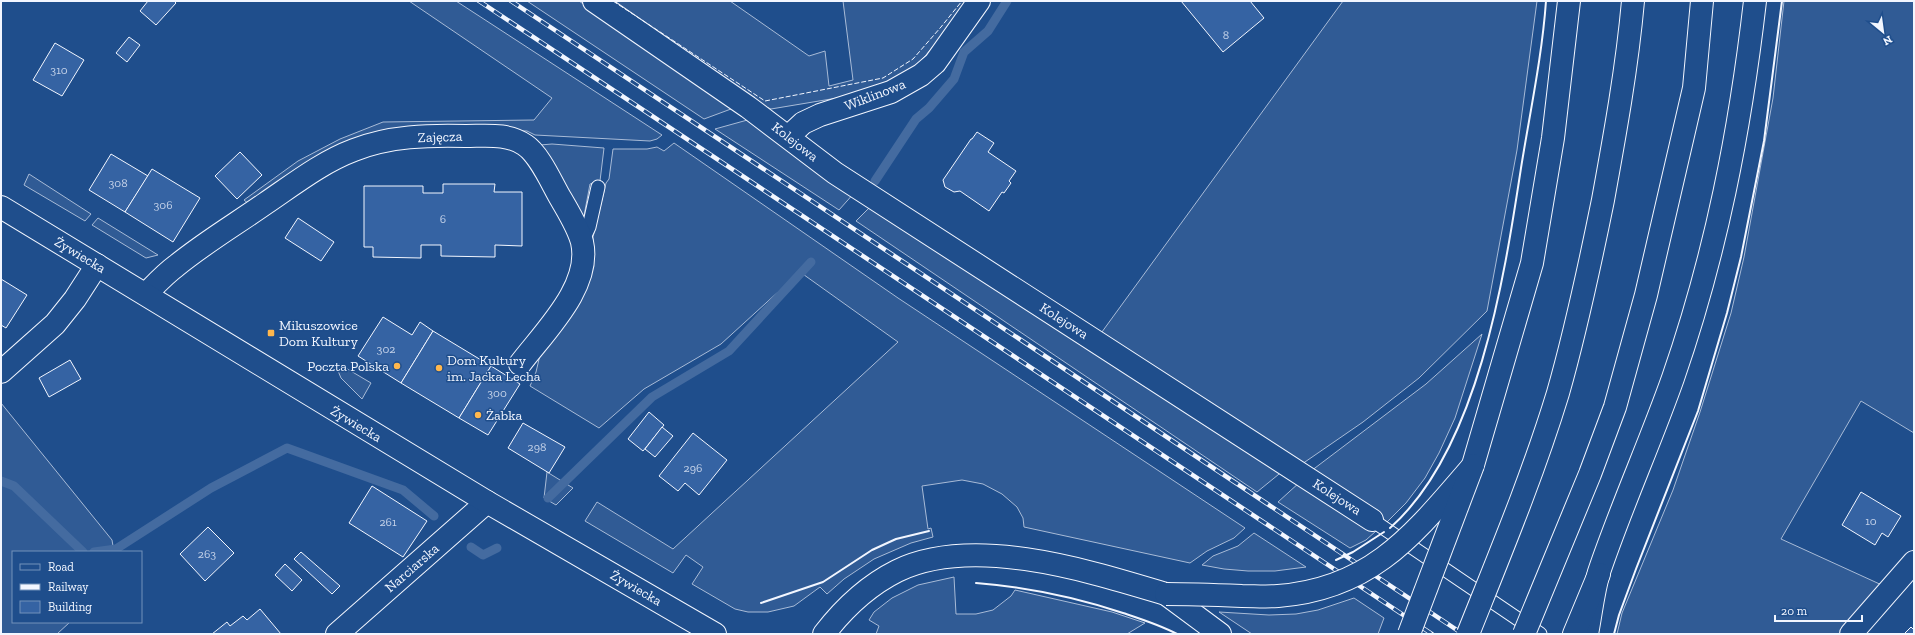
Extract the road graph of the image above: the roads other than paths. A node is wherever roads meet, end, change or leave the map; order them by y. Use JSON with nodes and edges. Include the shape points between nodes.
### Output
{"nodes":[{"id":1,"x":594,"y":1,"type":"edge"},
{"id":2,"x":979,"y":1,"type":"edge"},
{"id":3,"x":1569,"y":1,"type":"edge"},
{"id":4,"x":1633,"y":1,"type":"edge"},
{"id":5,"x":1702,"y":1,"type":"edge"},
{"id":6,"x":1755,"y":1,"type":"edge"},
{"id":7,"x":789,"y":136,"type":"junction"},
{"id":8,"x":598,"y":187,"type":"dead end"},
{"id":9,"x":1,"y":208,"type":"edge"},
{"id":10,"x":582,"y":242,"type":"junction"},
{"id":11,"x":97,"y":265,"type":"junction"},
{"id":12,"x":146,"y":294,"type":"junction"},
{"id":13,"x":520,"y":364,"type":"dead end"},
{"id":14,"x":1,"y":372,"type":"edge"},
{"id":15,"x":1473,"y":465,"type":"junction"},
{"id":16,"x":487,"y":502,"type":"junction"},
{"id":17,"x":1372,"y":520,"type":"joint"},
{"id":18,"x":1914,"y":562,"type":"edge"},
{"id":19,"x":1599,"y":574,"type":"junction"},
{"id":20,"x":1166,"y":594,"type":"junction"},
{"id":21,"x":337,"y":634,"type":"edge"},
{"id":22,"x":715,"y":634,"type":"edge"},
{"id":23,"x":824,"y":634,"type":"edge"},
{"id":24,"x":1220,"y":634,"type":"edge"},
{"id":25,"x":1409,"y":634,"type":"edge"},
{"id":26,"x":1468,"y":634,"type":"edge"},
{"id":27,"x":1524,"y":634,"type":"edge"},
{"id":28,"x":1540,"y":634,"type":"edge"},
{"id":29,"x":1574,"y":634,"type":"edge"},
{"id":30,"x":1587,"y":634,"type":"edge"},
{"id":31,"x":1852,"y":634,"type":"edge"}],
"edges":[{"from":1,"to":7,"type":"main road","name":"Kolejowa"},
{"from":2,"to":7,"type":"main road","name":"Wiklinowa","via":[[948,46],[921,75],[891,92],[820,115],[803,123]]},
{"from":3,"to":15,"type":"main road","via":[[1552,138],[1532,262]]},
{"from":4,"to":26,"type":"main road","bridge":true,"via":[[1629,49],[1591,260],[1558,392],[1524,492]]},
{"from":5,"to":27,"type":"main road","bridge":true,"via":[[1694,88],[1646,295],[1616,407]]},
{"from":6,"to":19,"type":"main road","via":[[1745,86],[1732,160],[1704,282],[1673,378]]},
{"from":7,"to":17,"type":"main road","name":"Kolejowa","via":[[835,173]]},
{"from":8,"to":10,"type":"lane","via":[[589,226]]},
{"from":9,"to":11,"type":"main road","name":"Żywiecka"},
{"from":10,"to":12,"type":"main road","name":"Zajęcza","via":[[574,222],[536,156],[516,139],[500,136],[410,138],[380,142],[353,150],[315,170],[232,220]]},
{"from":10,"to":13,"type":"main road","name":"Zajęcza","via":[[582,271],[577,286]]},
{"from":11,"to":12,"type":"main road","name":"Żywiecka"},
{"from":11,"to":14,"type":"main road","via":[[55,324]]},
{"from":12,"to":16,"type":"main road","name":"Żywiecka"},
{"from":15,"to":20,"type":"main road","bridge":true,"via":[[1419,526],[1392,552],[1350,579],[1303,593],[1277,596]]},
{"from":15,"to":25,"type":"main road","bridge":true},
{"from":16,"to":21,"type":"main road","name":"Narciarska"},
{"from":16,"to":22,"type":"main road","name":"Żywiecka"},
{"from":17,"to":28,"type":"lane","name":"Kolejowa"},
{"from":18,"to":31,"type":"main road"},
{"from":19,"to":29,"type":"main road"},
{"from":19,"to":30,"type":"main road"},
{"from":20,"to":23,"type":"main road","via":[[1123,581],[1040,562],[958,555],[915,564],[881,580],[850,604]]},
{"from":20,"to":24,"type":"main road"}]}
